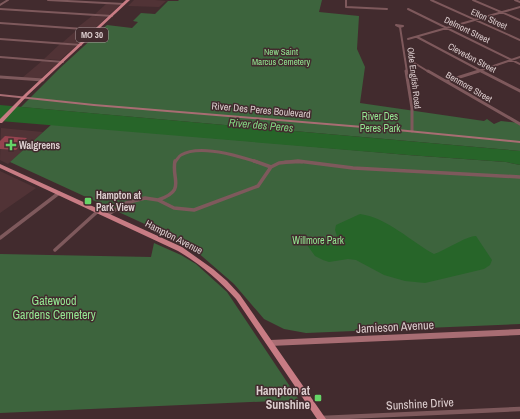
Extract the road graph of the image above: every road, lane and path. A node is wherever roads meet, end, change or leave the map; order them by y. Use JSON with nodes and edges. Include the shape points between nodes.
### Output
{"nodes":[{"id":1,"x":0,"y":0,"type":"edge"},
{"id":2,"x":7,"y":0,"type":"edge"},
{"id":3,"x":48,"y":0,"type":"edge"},
{"id":4,"x":128,"y":0,"type":"edge"},
{"id":5,"x":346,"y":0,"type":"edge"},
{"id":6,"x":431,"y":0,"type":"edge"},
{"id":7,"x":473,"y":0,"type":"edge"},
{"id":8,"x":515,"y":0,"type":"edge"},
{"id":9,"x":520,"y":2,"type":"edge"},
{"id":10,"x":124,"y":4,"type":"junction"},
{"id":11,"x":0,"y":5,"type":"edge"},
{"id":12,"x":520,"y":7,"type":"edge"},
{"id":13,"x":0,"y":9,"type":"edge"},
{"id":14,"x":387,"y":9,"type":"dead end"},
{"id":15,"x":408,"y":9,"type":"dead end"},
{"id":16,"x":502,"y":12,"type":"junction"},
{"id":17,"x":112,"y":16,"type":"junction"},
{"id":18,"x":474,"y":20,"type":"junction"},
{"id":19,"x":520,"y":20,"type":"edge"},
{"id":20,"x":0,"y":23,"type":"edge"},
{"id":21,"x":400,"y":27,"type":"dead end"},
{"id":22,"x":447,"y":28,"type":"junction"},
{"id":23,"x":97,"y":30,"type":"junction"},
{"id":24,"x":417,"y":37,"type":"junction"},
{"id":25,"x":0,"y":39,"type":"edge"},
{"id":26,"x":408,"y":39,"type":"dead end"},
{"id":27,"x":520,"y":40,"type":"edge"},
{"id":28,"x":81,"y":45,"type":"junction"},
{"id":29,"x":520,"y":56,"type":"edge"},
{"id":30,"x":0,"y":57,"type":"edge"},
{"id":31,"x":511,"y":60,"type":"junction"},
{"id":32,"x":412,"y":61,"type":"dead end"},
{"id":33,"x":63,"y":62,"type":"junction"},
{"id":34,"x":520,"y":64,"type":"edge"},
{"id":35,"x":480,"y":70,"type":"junction"},
{"id":36,"x":0,"y":77,"type":"edge"},
{"id":37,"x":43,"y":80,"type":"junction"},
{"id":38,"x":447,"y":81,"type":"junction"},
{"id":39,"x":520,"y":92,"type":"edge"},
{"id":40,"x":0,"y":95,"type":"edge"},
{"id":41,"x":25,"y":97,"type":"junction"},
{"id":42,"x":0,"y":122,"type":"edge"},
{"id":43,"x":520,"y":124,"type":"edge"},
{"id":44,"x":412,"y":131,"type":"junction"},
{"id":45,"x":520,"y":142,"type":"edge"},
{"id":46,"x":0,"y":166,"type":"edge"},
{"id":47,"x":271,"y":167,"type":"junction"},
{"id":48,"x":520,"y":177,"type":"edge"},
{"id":49,"x":59,"y":193,"type":"junction"},
{"id":50,"x":158,"y":200,"type":"junction"},
{"id":51,"x":98,"y":211,"type":"junction"},
{"id":52,"x":107,"y":215,"type":"junction"},
{"id":53,"x":0,"y":238,"type":"edge"},
{"id":54,"x":55,"y":250,"type":"dead end"},
{"id":55,"x":520,"y":333,"type":"edge"},
{"id":56,"x":270,"y":343,"type":"junction"},
{"id":57,"x":520,"y":409,"type":"edge"},
{"id":58,"x":322,"y":419,"type":"edge"}],
"edges":[{"from":1,"to":2,"type":"street"},
{"from":2,"to":11,"type":"street"},
{"from":3,"to":10,"type":"street"},
{"from":4,"to":10,"type":"main road","number":"MO 30"},
{"from":5,"to":14,"type":"street","via":[[346,8]]},
{"from":6,"to":18,"type":"street","name":"Elton Street"},
{"from":7,"to":16,"type":"street"},
{"from":8,"to":9,"type":"street"},
{"from":10,"to":17,"type":"main road","number":"MO 30"},
{"from":12,"to":16,"type":"street"},
{"from":13,"to":17,"type":"street"},
{"from":15,"to":22,"type":"street","name":"Delmont Street"},
{"from":16,"to":18,"type":"street"},
{"from":16,"to":19,"type":"street"},
{"from":17,"to":23,"type":"main road","number":"MO 30"},
{"from":18,"to":22,"type":"street"},
{"from":18,"to":27,"type":"street","name":"Elton Street"},
{"from":20,"to":23,"type":"street"},
{"from":21,"to":44,"type":"street","name":"Olde English Road","via":[[412,108]]},
{"from":22,"to":24,"type":"street"},
{"from":22,"to":31,"type":"street","name":"Delmont Street"},
{"from":23,"to":28,"type":"main road","number":"MO 30"},
{"from":24,"to":26,"type":"street"},
{"from":24,"to":35,"type":"street","name":"Clevedon Street"},
{"from":25,"to":28,"type":"street"},
{"from":28,"to":33,"type":"main road","number":"MO 30"},
{"from":29,"to":31,"type":"street"},
{"from":30,"to":33,"type":"street"},
{"from":31,"to":34,"type":"street","name":"Delmont Street"},
{"from":31,"to":35,"type":"street"},
{"from":32,"to":38,"type":"street","name":"Benmore Street"},
{"from":33,"to":37,"type":"main road","number":"MO 30"},
{"from":35,"to":38,"type":"street"},
{"from":35,"to":39,"type":"street","name":"Clevedon Street"},
{"from":36,"to":37,"type":"street"},
{"from":37,"to":41,"type":"main road","number":"MO 30"},
{"from":38,"to":43,"type":"street","name":"Benmore Street"},
{"from":40,"to":41,"type":"main road","name":"River Des Peres Boulevard"},
{"from":41,"to":42,"type":"main road","number":"MO 30"},
{"from":41,"to":44,"type":"main road","name":"River Des Peres Boulevard","via":[[89,105]]},
{"from":44,"to":45,"type":"main road","name":"River Des Peres Boulevard"},
{"from":46,"to":49,"type":"main road","name":"Hampton Avenue"},
{"from":47,"to":48,"type":"street","via":[[288,160],[353,168]]},
{"from":47,"to":50,"type":"street","via":[[258,186],[194,210],[174,208]]},
{"from":47,"to":50,"type":"street","via":[[244,158],[200,150],[190,151],[178,157],[176,161],[178,183],[174,191]]},
{"from":49,"to":51,"type":"main road","name":"Hampton Avenue"},
{"from":49,"to":53,"type":"street"},
{"from":50,"to":52,"type":"street","via":[[135,200]]},
{"from":51,"to":52,"type":"main road","name":"Hampton Avenue"},
{"from":51,"to":54,"type":"street"},
{"from":52,"to":56,"type":"main road","name":"Hampton Avenue","via":[[180,249],[206,266],[231,289]]},
{"from":55,"to":56,"type":"main road","name":"Jamieson Avenue"},
{"from":56,"to":58,"type":"main road","name":"Hampton Avenue"},
{"from":57,"to":58,"type":"street","name":"Sunshine Drive"}]}
